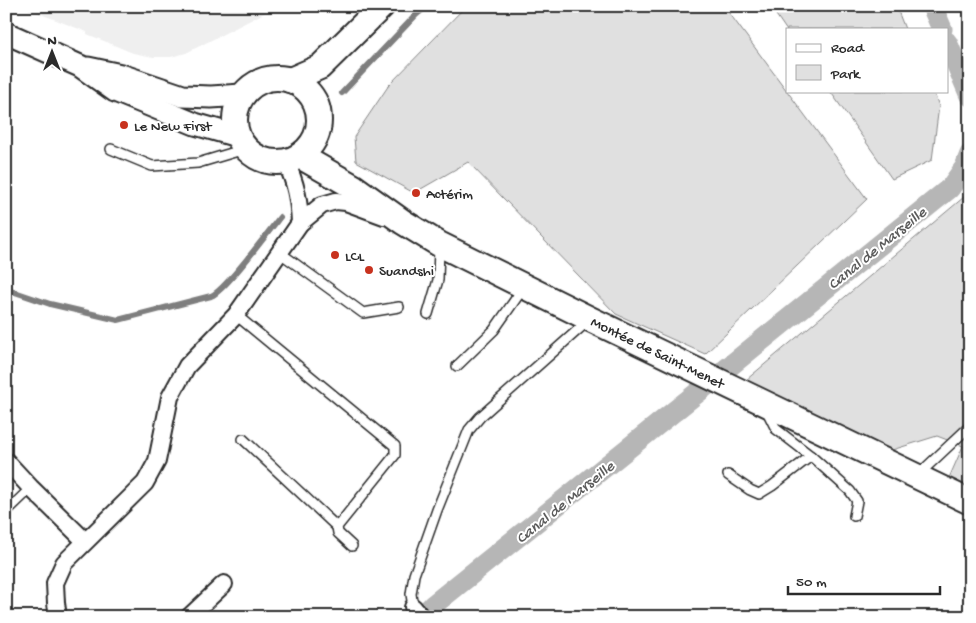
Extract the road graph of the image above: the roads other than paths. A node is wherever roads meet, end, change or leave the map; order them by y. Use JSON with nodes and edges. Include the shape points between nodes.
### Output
{"nodes":[{"id":1,"x":382,"y":6,"type":"edge"},
{"id":2,"x":6,"y":33,"type":"edge"},
{"id":3,"x":80,"y":66,"type":"junction"},
{"id":4,"x":320,"y":67,"type":"junction"},
{"id":5,"x":290,"y":80,"type":"junction"},
{"id":6,"x":242,"y":95,"type":"junction"},
{"id":7,"x":312,"y":96,"type":"junction"},
{"id":8,"x":316,"y":138,"type":"junction"},
{"id":9,"x":241,"y":142,"type":"junction"},
{"id":10,"x":111,"y":149,"type":"dead end"},
{"id":11,"x":293,"y":159,"type":"junction"},
{"id":12,"x":354,"y":187,"type":"junction"},
{"id":13,"x":403,"y":222,"type":"junction"},
{"id":14,"x":300,"y":223,"type":"junction"},
{"id":15,"x":439,"y":244,"type":"junction"},
{"id":16,"x":279,"y":252,"type":"junction"},
{"id":17,"x":524,"y":287,"type":"junction"},
{"id":18,"x":399,"y":307,"type":"dead end"},
{"id":19,"x":428,"y":314,"type":"dead end"},
{"id":20,"x":236,"y":315,"type":"junction"},
{"id":21,"x":590,"y":319,"type":"junction"},
{"id":22,"x":457,"y":366,"type":"dead end"},
{"id":23,"x":762,"y":402,"type":"junction"},
{"id":24,"x":970,"y":426,"type":"edge"},
{"id":25,"x":243,"y":439,"type":"dead end"},
{"id":26,"x":811,"y":456,"type":"junction"},
{"id":27,"x":6,"y":461,"type":"edge"},
{"id":28,"x":728,"y":475,"type":"dead end"},
{"id":29,"x":917,"y":476,"type":"junction"},
{"id":30,"x":30,"y":488,"type":"junction"},
{"id":31,"x":970,"y":502,"type":"edge"},
{"id":32,"x":6,"y":512,"type":"edge"},
{"id":33,"x":854,"y":516,"type":"dead end"},
{"id":34,"x":337,"y":527,"type":"junction"},
{"id":35,"x":85,"y":541,"type":"junction"},
{"id":36,"x":352,"y":546,"type":"dead end"},
{"id":37,"x":224,"y":584,"type":"dead end"},
{"id":38,"x":417,"y":612,"type":"edge"},
{"id":39,"x":58,"y":617,"type":"edge"},
{"id":40,"x":189,"y":617,"type":"edge"}],
"edges":[{"from":1,"to":4,"type":"main road"},
{"from":2,"to":3,"type":"street"},
{"from":3,"to":6,"type":"street","via":[[121,74],[183,96]]},
{"from":3,"to":9,"type":"street","via":[[115,91]]},
{"from":4,"to":5,"type":"main road"},
{"from":4,"to":7,"type":"main road"},
{"from":5,"to":6,"type":"main road","via":[[280,78],[259,82]]},
{"from":5,"to":7,"type":"main road","via":[[300,84]]},
{"from":6,"to":9,"type":"main road","via":[[234,115]]},
{"from":7,"to":8,"type":"main road","via":[[318,110]]},
{"from":8,"to":11,"type":"main road","via":[[309,148]]},
{"from":8,"to":12,"type":"main road","name":"Montée de Saint-Menet"},
{"from":9,"to":10,"type":"lane","via":[[198,163],[152,166]]},
{"from":9,"to":11,"type":"main road","via":[[257,158],[271,162]]},
{"from":11,"to":12,"type":"main road","name":"Montée de Saint-Menet"},
{"from":11,"to":14,"type":"street"},
{"from":12,"to":13,"type":"main road","name":"Montée de Saint-Menet"},
{"from":13,"to":14,"type":"street","via":[[336,201],[322,204]]},
{"from":13,"to":15,"type":"main road","name":"Montée de Saint-Menet"},
{"from":14,"to":16,"type":"street"},
{"from":15,"to":17,"type":"main road","name":"Montée de Saint-Menet"},
{"from":15,"to":19,"type":"lane","via":[[438,280]]},
{"from":16,"to":18,"type":"lane","via":[[363,313]]},
{"from":16,"to":20,"type":"street"},
{"from":17,"to":21,"type":"main road","name":"Montée de Saint-Menet"},
{"from":17,"to":22,"type":"lane","via":[[494,330]]},
{"from":20,"to":34,"type":"lane","via":[[395,446],[396,455]]},
{"from":20,"to":35,"type":"street","via":[[186,366],[170,397],[157,461],[146,484]]},
{"from":21,"to":23,"type":"main road","name":"Montée de Saint-Menet"},
{"from":21,"to":38,"type":"lane","via":[[469,430],[414,575],[411,594]]},
{"from":23,"to":26,"type":"lane","via":[[776,429]]},
{"from":23,"to":29,"type":"main road","name":"Montée de Saint-Menet"},
{"from":24,"to":29,"type":"lane"},
{"from":25,"to":34,"type":"lane"},
{"from":26,"to":28,"type":"lane","via":[[759,494]]},
{"from":26,"to":33,"type":"lane","via":[[850,490],[857,501]]},
{"from":27,"to":30,"type":"street"},
{"from":29,"to":31,"type":"main road","name":"Montée de Saint-Menet"},
{"from":30,"to":32,"type":"lane"},
{"from":30,"to":35,"type":"street"},
{"from":34,"to":36,"type":"lane","via":[[338,533]]},
{"from":35,"to":39,"type":"street","via":[[64,563],[55,583]]},
{"from":37,"to":40,"type":"street"}]}
